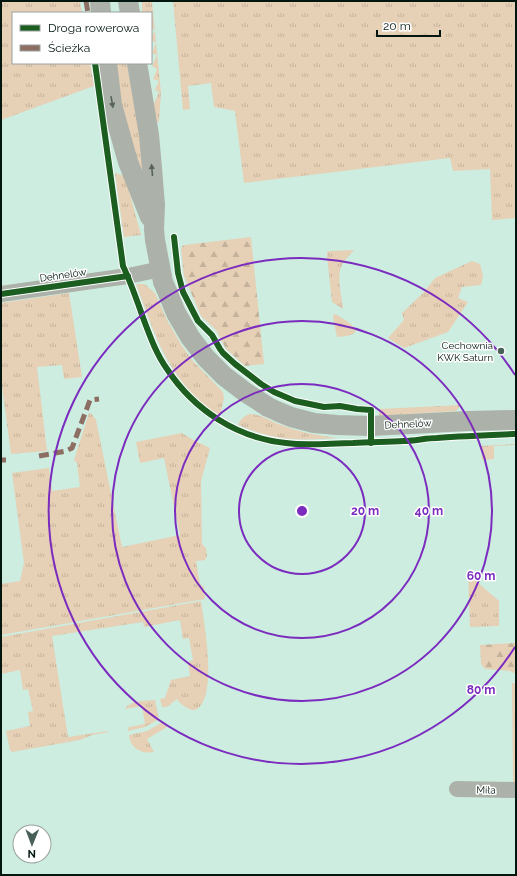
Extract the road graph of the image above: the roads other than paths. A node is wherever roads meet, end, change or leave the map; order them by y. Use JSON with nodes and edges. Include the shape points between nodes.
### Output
{"nodes":[{"id":1,"x":100,"y":1,"type":"edge"},
{"id":2,"x":128,"y":1,"type":"edge"},
{"id":3,"x":101,"y":12,"type":"edge"},
{"id":4,"x":130,"y":12,"type":"edge"},
{"id":5,"x":107,"y":64,"type":"edge"},
{"id":6,"x":137,"y":64,"type":"edge"},
{"id":7,"x":154,"y":229,"type":"junction"},
{"id":8,"x":161,"y":268,"type":"junction"},
{"id":9,"x":1,"y":294,"type":"edge"},
{"id":10,"x":516,"y":420,"type":"edge"},
{"id":11,"x":457,"y":789,"type":"dead end"},
{"id":12,"x":516,"y":790,"type":"edge"}],
"edges":[{"from":1,"to":3,"type":"street"},
{"from":2,"to":4,"type":"street"},
{"from":5,"to":7,"type":"street","name":"Dehnelów","one_way":true,"via":[[112,105],[128,162]]},
{"from":7,"to":6,"type":"street","name":"Dehnelów","one_way":true,"via":[[152,168]]},
{"from":7,"to":8,"type":"street","name":"Dehnelów"},
{"from":8,"to":9,"type":"street","name":"Dehnelów","via":[[128,276]]},
{"from":8,"to":10,"type":"street","name":"Dehnelów","via":[[163,282],[171,301],[183,326],[198,348],[233,384],[279,412],[314,422],[354,426]]},
{"from":11,"to":12,"type":"street","name":"Miła"}]}
